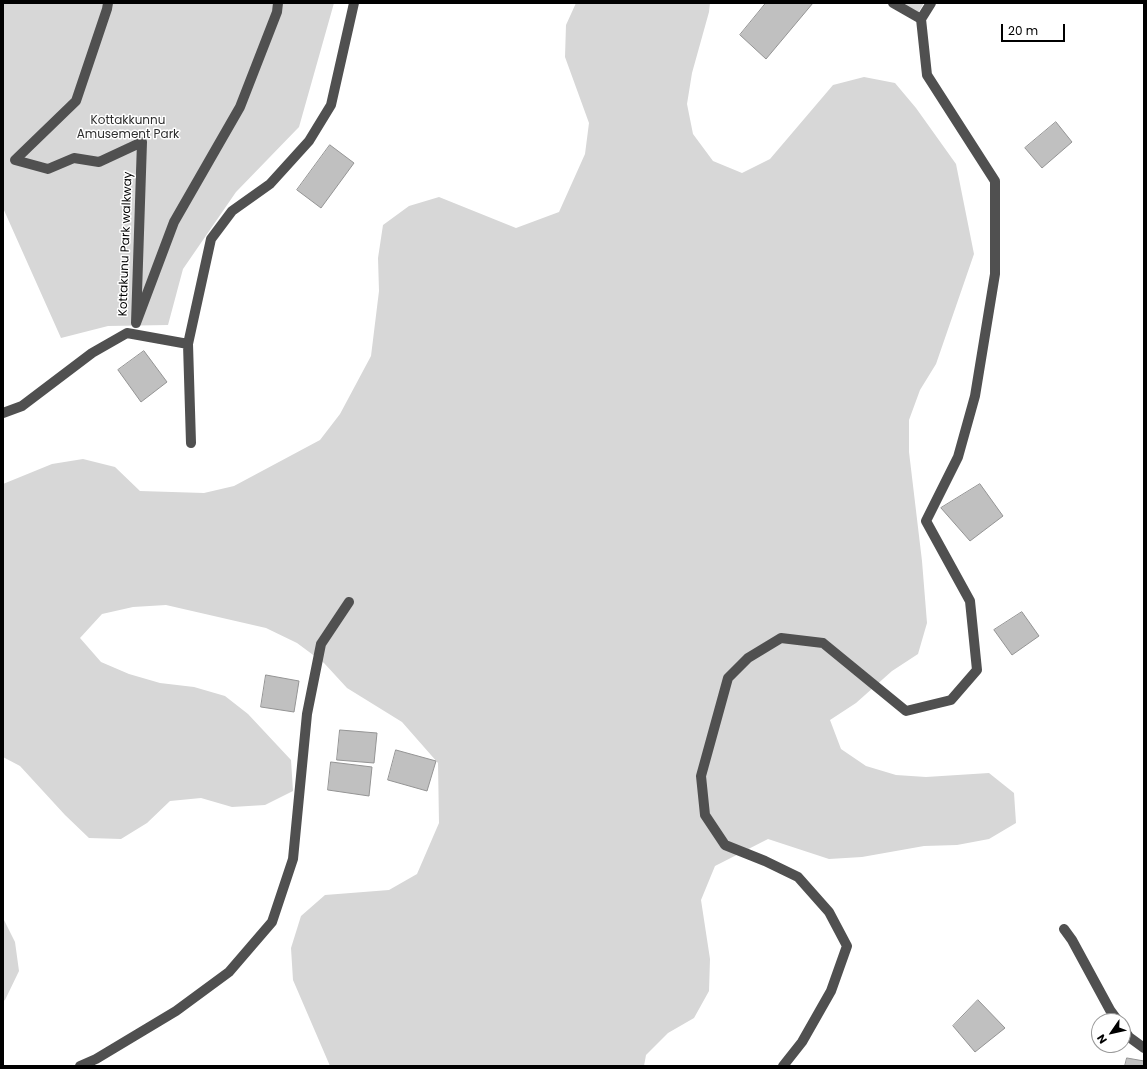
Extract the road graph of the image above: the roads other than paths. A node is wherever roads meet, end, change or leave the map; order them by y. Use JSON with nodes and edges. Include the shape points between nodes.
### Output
{"nodes":[{"id":1,"x":108,"y":3,"type":"edge"},
{"id":2,"x":278,"y":3,"type":"edge"},
{"id":3,"x":354,"y":3,"type":"edge"},
{"id":4,"x":893,"y":3,"type":"edge"},
{"id":5,"x":931,"y":3,"type":"edge"},
{"id":6,"x":921,"y":19,"type":"junction"},
{"id":7,"x":188,"y":344,"type":"junction"},
{"id":8,"x":3,"y":413,"type":"edge"},
{"id":9,"x":191,"y":443,"type":"dead end"},
{"id":10,"x":349,"y":602,"type":"dead end"},
{"id":11,"x":1064,"y":929,"type":"dead end"},
{"id":12,"x":1112,"y":1013,"type":"edge"},
{"id":13,"x":1131,"y":1038,"type":"edge"},
{"id":14,"x":1144,"y":1048,"type":"edge"},
{"id":15,"x":80,"y":1066,"type":"edge"},
{"id":16,"x":783,"y":1066,"type":"edge"}],
"edges":[{"from":1,"to":2,"type":"street","name":"Kottakunu Park walkway","via":[[76,100],[15,160],[48,169],[74,158],[99,162],[142,142],[136,323],[174,222],[240,107],[277,12]]},
{"from":3,"to":7,"type":"street","via":[[331,105],[309,141],[270,184],[232,211],[211,240]]},
{"from":4,"to":6,"type":"street"},
{"from":5,"to":6,"type":"street"},
{"from":6,"to":16,"type":"street","via":[[927,75],[995,181],[995,274],[975,396],[958,457],[926,521],[970,601],[977,670],[951,700],[906,711],[823,643],[781,638],[748,658],[728,678],[701,776],[705,815],[724,845],[798,877],[829,912],[847,946],[830,991],[802,1042]]},
{"from":7,"to":8,"type":"street","via":[[127,333],[92,353],[22,406]]},
{"from":7,"to":9,"type":"street"},
{"from":10,"to":15,"type":"street","via":[[321,644],[308,714],[293,859],[272,922],[229,972],[176,1010],[96,1059]]},
{"from":11,"to":12,"type":"street"},
{"from":13,"to":14,"type":"street"}]}
